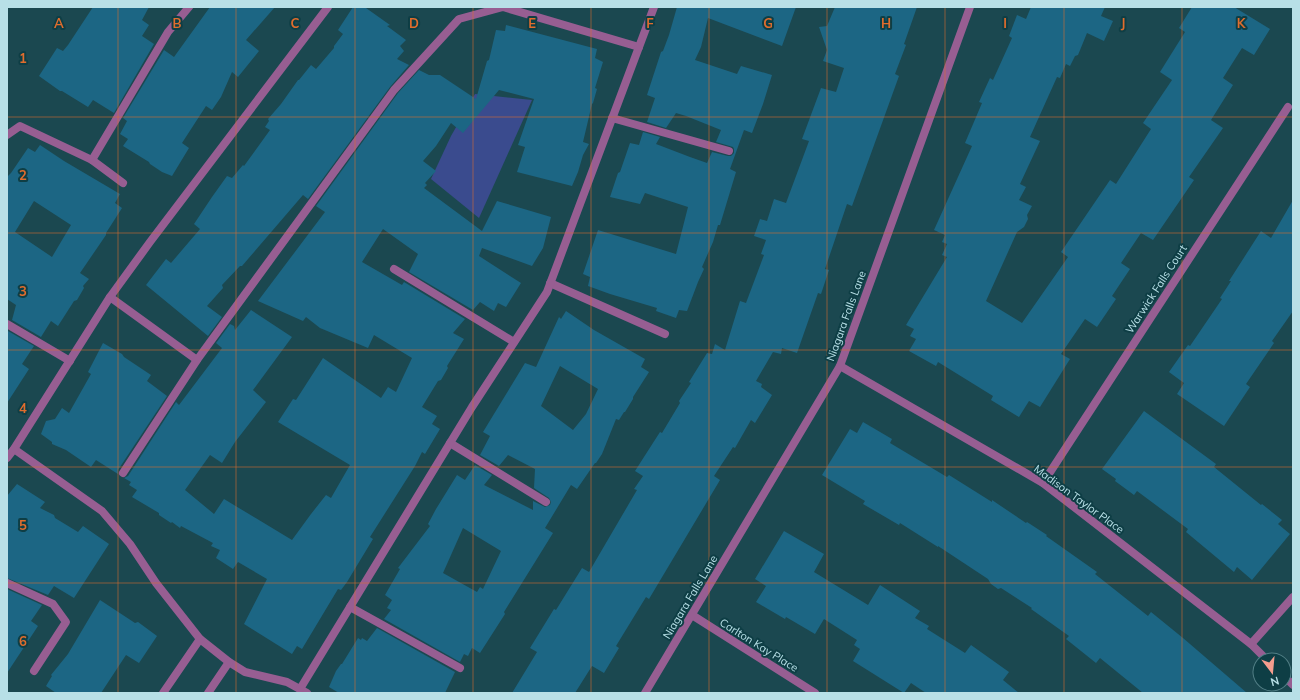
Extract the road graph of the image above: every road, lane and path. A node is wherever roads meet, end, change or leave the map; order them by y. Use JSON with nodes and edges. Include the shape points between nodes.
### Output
{"nodes":[{"id":1,"x":189,"y":7,"type":"edge"},
{"id":2,"x":328,"y":7,"type":"edge"},
{"id":3,"x":654,"y":7,"type":"edge"},
{"id":4,"x":970,"y":7,"type":"edge"},
{"id":5,"x":639,"y":47,"type":"junction"},
{"id":6,"x":1288,"y":107,"type":"dead end"},
{"id":7,"x":612,"y":118,"type":"junction"},
{"id":8,"x":7,"y":135,"type":"edge"},
{"id":9,"x":729,"y":151,"type":"dead end"},
{"id":10,"x":92,"y":160,"type":"junction"},
{"id":11,"x":123,"y":183,"type":"dead end"},
{"id":12,"x":394,"y":269,"type":"dead end"},
{"id":13,"x":550,"y":283,"type":"junction"},
{"id":14,"x":110,"y":297,"type":"junction"},
{"id":15,"x":7,"y":324,"type":"edge"},
{"id":16,"x":665,"y":334,"type":"dead end"},
{"id":17,"x":514,"y":342,"type":"junction"},
{"id":18,"x":197,"y":360,"type":"junction"},
{"id":19,"x":70,"y":361,"type":"junction"},
{"id":20,"x":840,"y":366,"type":"junction"},
{"id":21,"x":450,"y":443,"type":"junction"},
{"id":22,"x":14,"y":448,"type":"junction"},
{"id":23,"x":7,"y":458,"type":"edge"},
{"id":24,"x":123,"y":473,"type":"dead end"},
{"id":25,"x":1043,"y":483,"type":"junction"},
{"id":26,"x":546,"y":502,"type":"dead end"},
{"id":27,"x":7,"y":583,"type":"edge"},
{"id":28,"x":1293,"y":596,"type":"edge"},
{"id":29,"x":350,"y":606,"type":"junction"},
{"id":30,"x":692,"y":615,"type":"junction"},
{"id":31,"x":200,"y":639,"type":"junction"},
{"id":32,"x":1251,"y":644,"type":"junction"},
{"id":33,"x":1259,"y":652,"type":"edge"},
{"id":34,"x":229,"y":662,"type":"junction"},
{"id":35,"x":460,"y":668,"type":"dead end"},
{"id":36,"x":34,"y":671,"type":"dead end"},
{"id":37,"x":303,"y":691,"type":"edge"},
{"id":38,"x":163,"y":693,"type":"edge"},
{"id":39,"x":208,"y":693,"type":"edge"},
{"id":40,"x":646,"y":693,"type":"edge"},
{"id":41,"x":815,"y":693,"type":"edge"}],
"edges":[{"from":1,"to":10,"type":"street","via":[[168,32]]},
{"from":2,"to":14,"type":"street"},
{"from":3,"to":5,"type":"street"},
{"from":4,"to":20,"type":"street","name":"Niagara Falls Lane"},
{"from":5,"to":7,"type":"street"},
{"from":5,"to":18,"type":"street","via":[[503,7],[459,19],[394,90]]},
{"from":6,"to":25,"type":"street","name":"Warwick Falls Court"},
{"from":7,"to":9,"type":"street"},
{"from":7,"to":13,"type":"street"},
{"from":8,"to":10,"type":"street","via":[[20,126]]},
{"from":10,"to":11,"type":"street"},
{"from":12,"to":17,"type":"street"},
{"from":13,"to":16,"type":"street"},
{"from":13,"to":17,"type":"street","via":[[547,292]]},
{"from":14,"to":18,"type":"street"},
{"from":14,"to":19,"type":"street"},
{"from":15,"to":19,"type":"street"},
{"from":17,"to":21,"type":"street"},
{"from":18,"to":24,"type":"street"},
{"from":19,"to":22,"type":"street"},
{"from":20,"to":25,"type":"street","name":"Madison Taylor Place"},
{"from":20,"to":30,"type":"street","name":"Niagara Falls Lane"},
{"from":21,"to":26,"type":"street"},
{"from":21,"to":29,"type":"street"},
{"from":22,"to":23,"type":"street"},
{"from":22,"to":31,"type":"street","via":[[102,511],[130,544],[156,584]]},
{"from":25,"to":32,"type":"street","name":"Madison Taylor Place"},
{"from":27,"to":36,"type":"street","via":[[53,604],[66,622]]},
{"from":28,"to":32,"type":"street"},
{"from":29,"to":35,"type":"street"},
{"from":29,"to":37,"type":"street"},
{"from":30,"to":40,"type":"street","name":"Niagara Falls Lane"},
{"from":30,"to":41,"type":"street","name":"Carlton Kay Place"},
{"from":31,"to":34,"type":"street"},
{"from":31,"to":38,"type":"street"},
{"from":32,"to":33,"type":"street","name":"Madison Taylor Place"},
{"from":34,"to":37,"type":"street","via":[[245,672],[287,682]]},
{"from":34,"to":39,"type":"street"}]}
